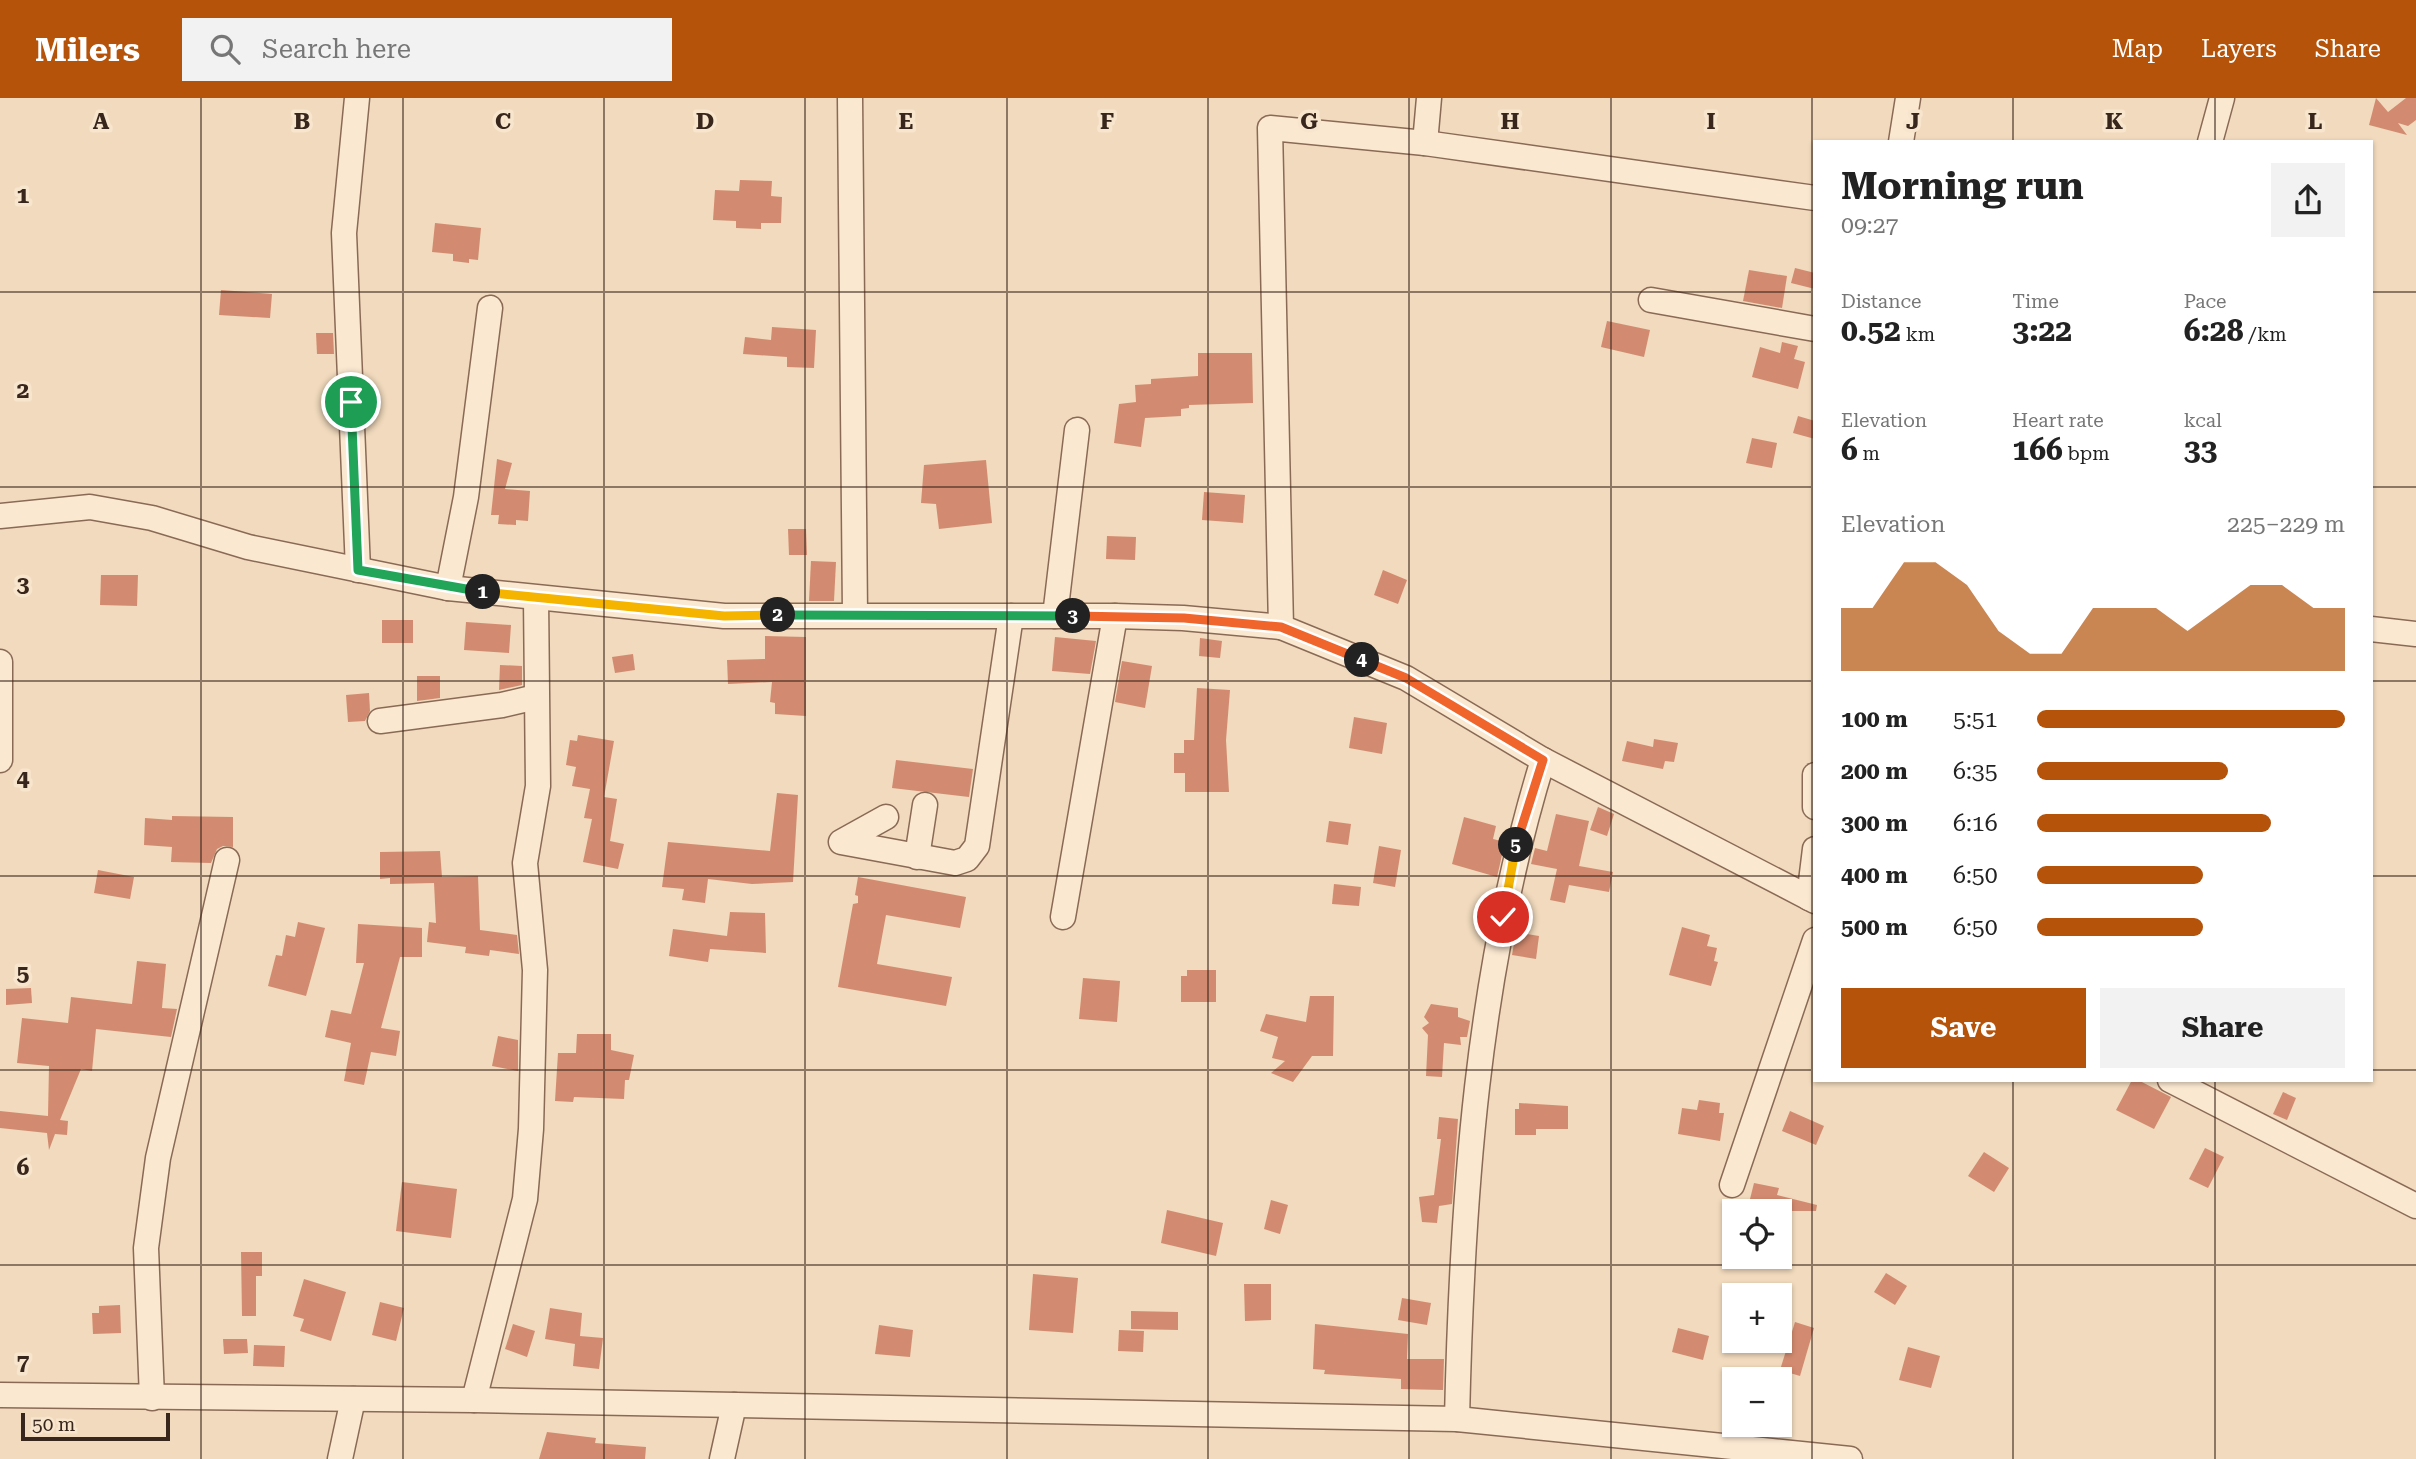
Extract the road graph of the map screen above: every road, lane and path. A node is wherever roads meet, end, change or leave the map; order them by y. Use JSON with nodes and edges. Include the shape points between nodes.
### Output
{"nodes":[{"id":1,"x":357,"y":98,"type":"edge"},
{"id":2,"x":850,"y":98,"type":"edge"},
{"id":3,"x":1429,"y":98,"type":"edge"},
{"id":4,"x":1908,"y":98,"type":"edge"},
{"id":5,"x":2222,"y":98,"type":"edge"},
{"id":6,"x":1901,"y":140,"type":"edge"},
{"id":7,"x":2211,"y":140,"type":"edge"},
{"id":8,"x":1426,"y":143,"type":"junction"},
{"id":9,"x":1813,"y":198,"type":"edge"},
{"id":10,"x":1651,"y":300,"type":"dead end"},
{"id":11,"x":490,"y":308,"type":"dead end"},
{"id":12,"x":1813,"y":329,"type":"edge"},
{"id":13,"x":1077,"y":430,"type":"dead end"},
{"id":14,"x":0,"y":516,"type":"edge"},
{"id":15,"x":358,"y":570,"type":"junction"},
{"id":16,"x":448,"y":588,"type":"junction"},
{"id":17,"x":536,"y":598,"type":"junction"},
{"id":18,"x":855,"y":614,"type":"junction"},
{"id":19,"x":1011,"y":616,"type":"junction"},
{"id":20,"x":1055,"y":616,"type":"junction"},
{"id":21,"x":1115,"y":616,"type":"junction"},
{"id":22,"x":1281,"y":627,"type":"junction"},
{"id":23,"x":2373,"y":629,"type":"edge"},
{"id":24,"x":2416,"y":634,"type":"edge"},
{"id":25,"x":0,"y":662,"type":"edge"},
{"id":26,"x":536,"y":697,"type":"junction"},
{"id":27,"x":380,"y":721,"type":"dead end"},
{"id":28,"x":0,"y":760,"type":"edge"},
{"id":29,"x":1543,"y":760,"type":"junction"},
{"id":30,"x":925,"y":804,"type":"dead end"},
{"id":31,"x":886,"y":817,"type":"dead end"},
{"id":32,"x":917,"y":857,"type":"junction"},
{"id":33,"x":227,"y":860,"type":"dead end"},
{"id":34,"x":1812,"y":900,"type":"edge"},
{"id":35,"x":1063,"y":917,"type":"dead end"},
{"id":36,"x":1813,"y":946,"type":"edge"},
{"id":37,"x":2174,"y":1082,"type":"edge"},
{"id":38,"x":1732,"y":1185,"type":"dead end"},
{"id":39,"x":2416,"y":1206,"type":"edge"},
{"id":40,"x":0,"y":1395,"type":"edge"},
{"id":41,"x":152,"y":1398,"type":"junction"},
{"id":42,"x":354,"y":1399,"type":"junction"},
{"id":43,"x":474,"y":1400,"type":"junction"},
{"id":44,"x":734,"y":1405,"type":"junction"},
{"id":45,"x":1457,"y":1419,"type":"junction"},
{"id":46,"x":340,"y":1459,"type":"edge"},
{"id":47,"x":722,"y":1459,"type":"edge"},
{"id":48,"x":1850,"y":1459,"type":"edge"}],
"edges":[{"from":1,"to":15,"type":"street","via":[[344,233]]},
{"from":2,"to":18,"type":"street"},
{"from":3,"to":8,"type":"street"},
{"from":4,"to":6,"type":"street"},
{"from":5,"to":7,"type":"street"},
{"from":8,"to":9,"type":"street"},
{"from":8,"to":22,"type":"street","via":[[1270,128]]},
{"from":10,"to":12,"type":"street"},
{"from":11,"to":16,"type":"street","via":[[466,497]]},
{"from":13,"to":20,"type":"street"},
{"from":14,"to":15,"type":"street","via":[[90,507]]},
{"from":15,"to":16,"type":"street"},
{"from":16,"to":17,"type":"street"},
{"from":17,"to":18,"type":"street","via":[[724,616]]},
{"from":17,"to":26,"type":"street"},
{"from":18,"to":19,"type":"street"},
{"from":19,"to":20,"type":"street"},
{"from":19,"to":32,"type":"street","via":[[977,846],[967,859],[955,863]]},
{"from":20,"to":21,"type":"street"},
{"from":21,"to":22,"type":"street"},
{"from":21,"to":35,"type":"street"},
{"from":22,"to":29,"type":"street","via":[[1406,678]]},
{"from":23,"to":24,"type":"street"},
{"from":25,"to":28,"type":"street"},
{"from":26,"to":27,"type":"street"},
{"from":26,"to":43,"type":"street","via":[[538,786],[524,863],[535,970],[525,1199]]},
{"from":29,"to":34,"type":"street"},
{"from":29,"to":45,"type":"street","via":[[1516,845],[1489,981],[1460,1268]]},
{"from":30,"to":32,"type":"street"},
{"from":31,"to":32,"type":"street","via":[[841,842]]},
{"from":33,"to":41,"type":"street","via":[[158,1158],[146,1248]]},
{"from":36,"to":38,"type":"street"},
{"from":37,"to":39,"type":"street"},
{"from":40,"to":41,"type":"street"},
{"from":41,"to":42,"type":"street"},
{"from":42,"to":43,"type":"street"},
{"from":42,"to":46,"type":"street"},
{"from":43,"to":44,"type":"street"},
{"from":44,"to":45,"type":"street"},
{"from":44,"to":47,"type":"street"},
{"from":45,"to":48,"type":"street"}]}
